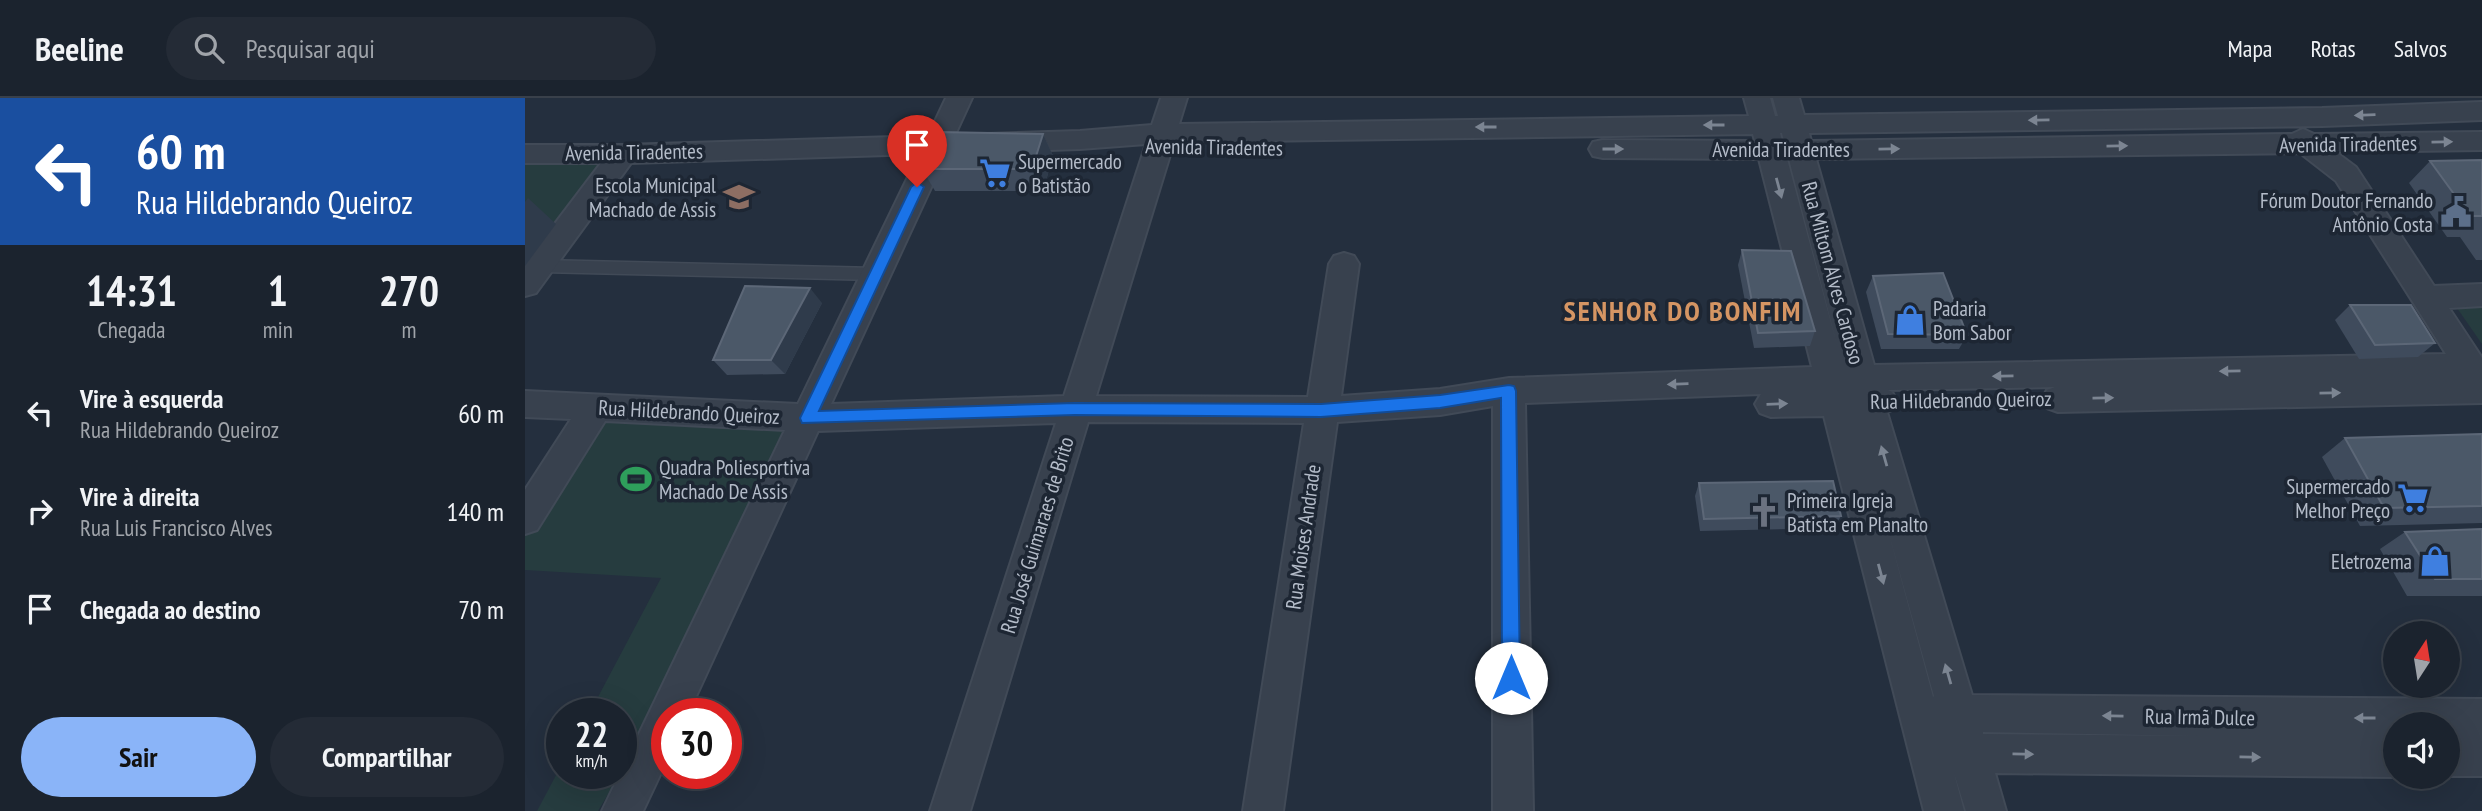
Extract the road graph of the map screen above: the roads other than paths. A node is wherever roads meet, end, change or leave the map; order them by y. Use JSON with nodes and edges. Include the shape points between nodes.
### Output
{"nodes":[{"id":1,"x":959,"y":98,"type":"edge"},
{"id":2,"x":1174,"y":98,"type":"edge"},
{"id":3,"x":2283,"y":107,"type":"edge"},
{"id":4,"x":2316,"y":107,"type":"edge"},
{"id":5,"x":2482,"y":111,"type":"edge"},
{"id":6,"x":1778,"y":124,"type":"edge"},
{"id":7,"x":1162,"y":141,"type":"junction"},
{"id":8,"x":2482,"y":141,"type":"edge"},
{"id":9,"x":938,"y":143,"type":"junction"},
{"id":10,"x":2307,"y":144,"type":"junction"},
{"id":11,"x":2340,"y":144,"type":"junction"},
{"id":12,"x":525,"y":154,"type":"edge"},
{"id":13,"x":623,"y":154,"type":"junction"},
{"id":14,"x":2346,"y":174,"type":"junction"},
{"id":15,"x":1344,"y":264,"type":"dead end"},
{"id":16,"x":876,"y":274,"type":"junction"},
{"id":17,"x":533,"y":275,"type":"edge"},
{"id":18,"x":2482,"y":295,"type":"edge"},
{"id":19,"x":2426,"y":298,"type":"junction"},
{"id":20,"x":2478,"y":380,"type":"edge"},
{"id":21,"x":1849,"y":390,"type":"junction"},
{"id":22,"x":1509,"y":401,"type":"junction"},
{"id":23,"x":525,"y":404,"type":"edge"},
{"id":24,"x":597,"y":407,"type":"junction"},
{"id":25,"x":1075,"y":409,"type":"junction"},
{"id":26,"x":1321,"y":410,"type":"junction"},
{"id":27,"x":808,"y":418,"type":"junction"},
{"id":28,"x":525,"y":519,"type":"edge"},
{"id":29,"x":676,"y":698,"type":"edge"},
{"id":30,"x":1917,"y":712,"type":"junction"},
{"id":31,"x":1960,"y":714,"type":"junction"},
{"id":32,"x":2274,"y":718,"type":"junction"},
{"id":33,"x":2482,"y":718,"type":"edge"},
{"id":34,"x":651,"y":750,"type":"edge"},
{"id":35,"x":1930,"y":752,"type":"junction"},
{"id":36,"x":1971,"y":754,"type":"junction"},
{"id":37,"x":2460,"y":756,"type":"edge"},
{"id":38,"x":2482,"y":756,"type":"edge"},
{"id":39,"x":2383,"y":757,"type":"edge"},
{"id":40,"x":2290,"y":758,"type":"junction"},
{"id":41,"x":622,"y":811,"type":"edge"},
{"id":42,"x":950,"y":811,"type":"edge"},
{"id":43,"x":1263,"y":811,"type":"edge"},
{"id":44,"x":1513,"y":811,"type":"edge"},
{"id":45,"x":1944,"y":811,"type":"edge"},
{"id":46,"x":1986,"y":811,"type":"edge"}],
"edges":[{"from":1,"to":9,"type":"street"},
{"from":2,"to":7,"type":"street","name":"Rua José Guimaraes de Brito"},
{"from":3,"to":4,"type":"street","name":"Avenida Tiradentes"},
{"from":3,"to":6,"type":"street","name":"Avenida Tiradentes","one_way":true},
{"from":3,"to":10,"type":"street"},
{"from":5,"to":4,"type":"street","name":"Avenida Tiradentes","one_way":true},
{"from":4,"to":11,"type":"street"},
{"from":6,"to":7,"type":"street","name":"Avenida Tiradentes","via":[[1434,138]]},
{"from":6,"to":10,"type":"street","name":"Avenida Tiradentes","one_way":true},
{"from":6,"to":21,"type":"street","name":"Rua Miltom Alves Cardoso"},
{"from":7,"to":9,"type":"street","name":"Avenida Tiradentes"},
{"from":7,"to":25,"type":"street","name":"Rua José Guimaraes de Brito"},
{"from":11,"to":8,"type":"street","name":"Avenida Tiradentes","one_way":true},
{"from":9,"to":13,"type":"street","name":"Avenida Tiradentes"},
{"from":9,"to":16,"type":"street"},
{"from":10,"to":11,"type":"street","name":"Avenida Tiradentes"},
{"from":10,"to":14,"type":"street"},
{"from":11,"to":14,"type":"street"},
{"from":12,"to":13,"type":"street","name":"Avenida Tiradentes"},
{"from":13,"to":17,"type":"street"},
{"from":14,"to":19,"type":"street"},
{"from":15,"to":26,"type":"street","name":"Rua Moises Andrade"},
{"from":16,"to":17,"type":"lane"},
{"from":16,"to":27,"type":"street"},
{"from":18,"to":19,"type":"street"},
{"from":19,"to":20,"type":"street"},
{"from":20,"to":21,"type":"street","name":"Rua Hildebrando Queiroz"},
{"from":21,"to":22,"type":"street","name":"Rua Hildebrando Queiroz"},
{"from":21,"to":30,"type":"street","name":"Rua Miltom Alves Cardoso","one_way":true},
{"from":31,"to":21,"type":"street","name":"Rua Miltom Alves Cardoso","one_way":true},
{"from":22,"to":26,"type":"street","name":"Rua Hildebrando Queiroz"},
{"from":22,"to":44,"type":"street"},
{"from":23,"to":24,"type":"street","name":"Rua Hildebrando Queiroz"},
{"from":24,"to":27,"type":"street","name":"Rua Hildebrando Queiroz"},
{"from":24,"to":28,"type":"street"},
{"from":25,"to":26,"type":"street","name":"Rua Hildebrando Queiroz"},
{"from":25,"to":27,"type":"street","name":"Rua Hildebrando Queiroz"},
{"from":25,"to":42,"type":"street","name":"Rua José Guimaraes de Brito"},
{"from":26,"to":43,"type":"street","name":"Rua Moises Andrade"},
{"from":27,"to":29,"type":"street"},
{"from":30,"to":31,"type":"street","name":"Rua Irmã Dulce"},
{"from":30,"to":35,"type":"street","name":"Rua Miltom Alves Cardoso"},
{"from":32,"to":31,"type":"street","name":"Rua Irmã Dulce","one_way":true},
{"from":31,"to":36,"type":"street","name":"Rua Miltom Alves Cardoso"},
{"from":33,"to":32,"type":"street","name":"Rua Irmã Dulce","one_way":true},
{"from":32,"to":40,"type":"street"},
{"from":34,"to":41,"type":"street"},
{"from":35,"to":36,"type":"street","name":"Rua Irmã Dulce"},
{"from":35,"to":45,"type":"street","name":"Rua Miltom Alves Cardoso"},
{"from":36,"to":40,"type":"street","name":"Rua Irmã Dulce","one_way":true},
{"from":36,"to":46,"type":"street","name":"Rua Miltom Alves Cardoso"},
{"from":37,"to":38,"type":"street"},
{"from":39,"to":40,"type":"street","name":"Rua Irmã Dulce"}]}
